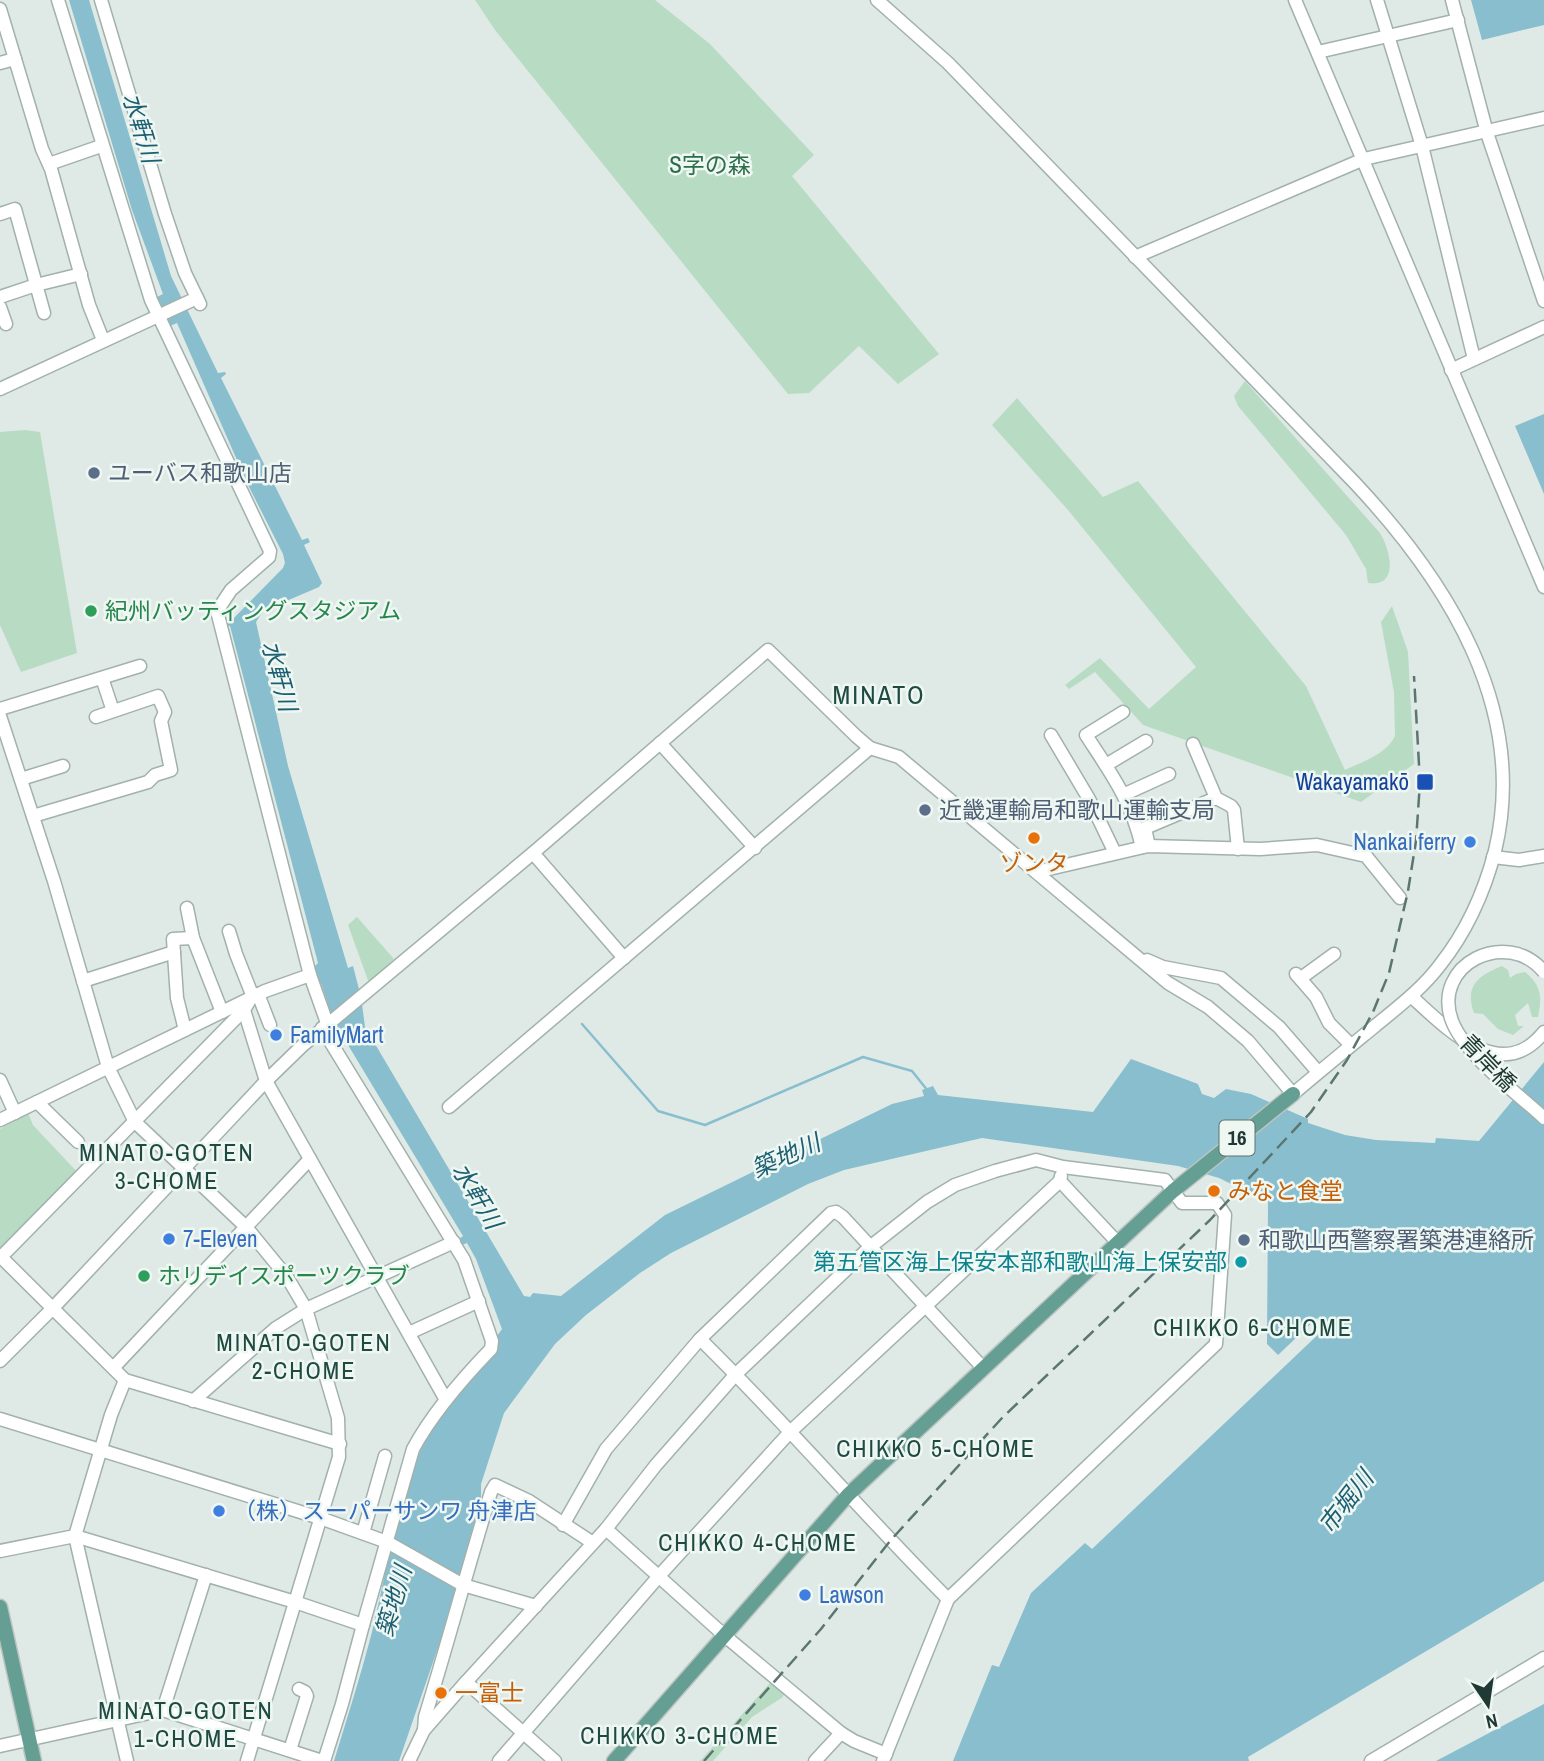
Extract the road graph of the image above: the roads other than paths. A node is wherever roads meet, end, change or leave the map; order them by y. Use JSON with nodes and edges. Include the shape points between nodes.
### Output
{"nodes":[{"id":1,"x":58,"y":0,"type":"edge"},
{"id":2,"x":101,"y":0,"type":"edge"},
{"id":3,"x":877,"y":0,"type":"edge"},
{"id":4,"x":1295,"y":0,"type":"edge"},
{"id":5,"x":1377,"y":0,"type":"edge"},
{"id":6,"x":1452,"y":0,"type":"edge"},
{"id":7,"x":1,"y":17,"type":"edge"},
{"id":8,"x":1458,"y":20,"type":"junction"},
{"id":9,"x":1386,"y":34,"type":"junction"},
{"id":10,"x":1318,"y":52,"type":"junction"},
{"id":11,"x":15,"y":59,"type":"junction"},
{"id":12,"x":0,"y":63,"type":"edge"},
{"id":13,"x":1544,"y":118,"type":"edge"},
{"id":14,"x":1487,"y":132,"type":"junction"},
{"id":15,"x":102,"y":146,"type":"junction"},
{"id":16,"x":1422,"y":146,"type":"junction"},
{"id":17,"x":1364,"y":159,"type":"junction"},
{"id":18,"x":49,"y":164,"type":"junction"},
{"id":19,"x":0,"y":214,"type":"edge"},
{"id":20,"x":1135,"y":257,"type":"junction"},
{"id":21,"x":80,"y":274,"type":"junction"},
{"id":22,"x":36,"y":285,"type":"junction"},
{"id":23,"x":0,"y":297,"type":"edge"},
{"id":24,"x":1544,"y":300,"type":"edge"},
{"id":25,"x":0,"y":307,"type":"edge"},
{"id":26,"x":44,"y":313,"type":"dead end"},
{"id":27,"x":161,"y":314,"type":"junction"},
{"id":28,"x":6,"y":324,"type":"dead end"},
{"id":29,"x":1544,"y":327,"type":"edge"},
{"id":30,"x":103,"y":340,"type":"junction"},
{"id":31,"x":1474,"y":359,"type":"junction"},
{"id":32,"x":1451,"y":370,"type":"junction"},
{"id":33,"x":0,"y":389,"type":"edge"},
{"id":34,"x":1544,"y":587,"type":"edge"},
{"id":35,"x":140,"y":666,"type":"dead end"},
{"id":36,"x":102,"y":678,"type":"junction"},
{"id":37,"x":0,"y":709,"type":"edge"},
{"id":38,"x":113,"y":711,"type":"junction"},
{"id":39,"x":1123,"y":712,"type":"dead end"},
{"id":40,"x":0,"y":716,"type":"edge"},
{"id":41,"x":96,"y":717,"type":"dead end"},
{"id":42,"x":1051,"y":735,"type":"dead end"},
{"id":43,"x":1146,"y":741,"type":"dead end"},
{"id":44,"x":660,"y":743,"type":"junction"},
{"id":45,"x":1194,"y":744,"type":"dead end"},
{"id":46,"x":870,"y":748,"type":"junction"},
{"id":47,"x":1105,"y":765,"type":"junction"},
{"id":48,"x":63,"y":766,"type":"dead end"},
{"id":49,"x":1169,"y":774,"type":"dead end"},
{"id":50,"x":20,"y":779,"type":"junction"},
{"id":51,"x":1125,"y":794,"type":"junction"},
{"id":52,"x":1216,"y":798,"type":"junction"},
{"id":53,"x":33,"y":816,"type":"junction"},
{"id":54,"x":1145,"y":846,"type":"junction"},
{"id":55,"x":755,"y":848,"type":"junction"},
{"id":56,"x":1238,"y":849,"type":"junction"},
{"id":57,"x":533,"y":853,"type":"junction"},
{"id":58,"x":1115,"y":853,"type":"junction"},
{"id":59,"x":1493,"y":856,"type":"junction"},
{"id":60,"x":1544,"y":856,"type":"edge"},
{"id":61,"x":1037,"y":872,"type":"junction"},
{"id":62,"x":1400,"y":898,"type":"dead end"},
{"id":63,"x":187,"y":908,"type":"dead end"},
{"id":64,"x":229,"y":931,"type":"dead end"},
{"id":65,"x":192,"y":938,"type":"junction"},
{"id":66,"x":174,"y":952,"type":"junction"},
{"id":67,"x":1134,"y":954,"type":"junction"},
{"id":68,"x":1334,"y":954,"type":"dead end"},
{"id":69,"x":624,"y":958,"type":"junction"},
{"id":70,"x":1544,"y":972,"type":"edge"},
{"id":71,"x":310,"y":975,"type":"junction"},
{"id":72,"x":83,"y":981,"type":"junction"},
{"id":73,"x":1411,"y":996,"type":"junction"},
{"id":74,"x":254,"y":997,"type":"junction"},
{"id":75,"x":244,"y":1010,"type":"junction"},
{"id":76,"x":222,"y":1012,"type":"junction"},
{"id":77,"x":326,"y":1024,"type":"junction"},
{"id":78,"x":270,"y":1025,"type":"dead end"},
{"id":79,"x":185,"y":1030,"type":"junction"},
{"id":80,"x":1544,"y":1032,"type":"edge"},
{"id":81,"x":1352,"y":1045,"type":"junction"},
{"id":82,"x":108,"y":1067,"type":"junction"},
{"id":83,"x":1318,"y":1072,"type":"junction"},
{"id":84,"x":0,"y":1080,"type":"edge"},
{"id":85,"x":266,"y":1081,"type":"junction"},
{"id":86,"x":1287,"y":1098,"type":"junction"},
{"id":87,"x":37,"y":1102,"type":"junction"},
{"id":88,"x":449,"y":1107,"type":"dead end"},
{"id":89,"x":15,"y":1113,"type":"junction"},
{"id":90,"x":1544,"y":1118,"type":"edge"},
{"id":91,"x":0,"y":1120,"type":"edge"},
{"id":92,"x":135,"y":1122,"type":"junction"},
{"id":93,"x":78,"y":1142,"type":"dead end"},
{"id":94,"x":310,"y":1159,"type":"junction"},
{"id":95,"x":1063,"y":1167,"type":"junction"},
{"id":96,"x":183,"y":1170,"type":"junction"},
{"id":97,"x":1059,"y":1181,"type":"junction"},
{"id":98,"x":1173,"y":1191,"type":"junction"},
{"id":99,"x":246,"y":1227,"type":"junction"},
{"id":100,"x":454,"y":1242,"type":"junction"},
{"id":101,"x":1118,"y":1243,"type":"junction"},
{"id":102,"x":870,"y":1247,"type":"junction"},
{"id":103,"x":0,"y":1257,"type":"edge"},
{"id":104,"x":376,"y":1275,"type":"junction"},
{"id":105,"x":479,"y":1301,"type":"junction"},
{"id":106,"x":925,"y":1305,"type":"junction"},
{"id":107,"x":52,"y":1309,"type":"junction"},
{"id":108,"x":306,"y":1309,"type":"junction"},
{"id":109,"x":409,"y":1333,"type":"junction"},
{"id":110,"x":700,"y":1339,"type":"junction"},
{"id":111,"x":0,"y":1361,"type":"edge"},
{"id":112,"x":114,"y":1367,"type":"junction"},
{"id":113,"x":984,"y":1369,"type":"junction"},
{"id":114,"x":736,"y":1374,"type":"junction"},
{"id":115,"x":125,"y":1380,"type":"junction"},
{"id":116,"x":446,"y":1400,"type":"junction"},
{"id":117,"x":193,"y":1401,"type":"junction"},
{"id":118,"x":0,"y":1419,"type":"edge"},
{"id":119,"x":790,"y":1432,"type":"junction"},
{"id":120,"x":340,"y":1444,"type":"junction"},
{"id":121,"x":101,"y":1450,"type":"junction"},
{"id":122,"x":384,"y":1457,"type":"dead end"},
{"id":123,"x":848,"y":1495,"type":"junction"},
{"id":124,"x":320,"y":1518,"type":"junction"},
{"id":125,"x":564,"y":1525,"type":"junction"},
{"id":126,"x":606,"y":1529,"type":"junction"},
{"id":127,"x":363,"y":1533,"type":"junction"},
{"id":128,"x":75,"y":1536,"type":"junction"},
{"id":129,"x":389,"y":1543,"type":"junction"},
{"id":130,"x":593,"y":1543,"type":"junction"},
{"id":131,"x":0,"y":1551,"type":"edge"},
{"id":132,"x":206,"y":1575,"type":"junction"},
{"id":133,"x":659,"y":1576,"type":"junction"},
{"id":134,"x":461,"y":1584,"type":"junction"},
{"id":135,"x":948,"y":1599,"type":"junction"},
{"id":136,"x":295,"y":1602,"type":"junction"},
{"id":137,"x":536,"y":1606,"type":"junction"},
{"id":138,"x":0,"y":1607,"type":"edge"},
{"id":139,"x":363,"y":1625,"type":"junction"},
{"id":140,"x":725,"y":1636,"type":"junction"},
{"id":141,"x":1544,"y":1658,"type":"edge"},
{"id":142,"x":466,"y":1682,"type":"junction"},
{"id":143,"x":299,"y":1689,"type":"dead end"},
{"id":144,"x":163,"y":1710,"type":"junction"},
{"id":145,"x":117,"y":1720,"type":"junction"},
{"id":146,"x":424,"y":1730,"type":"junction"},
{"id":147,"x":841,"y":1733,"type":"junction"},
{"id":148,"x":523,"y":1734,"type":"junction"},
{"id":149,"x":254,"y":1738,"type":"junction"},
{"id":150,"x":29,"y":1740,"type":"junction"},
{"id":151,"x":0,"y":1746,"type":"edge"},
{"id":152,"x":290,"y":1750,"type":"junction"},
{"id":153,"x":884,"y":1757,"type":"edge"},
{"id":154,"x":34,"y":1761,"type":"edge"},
{"id":155,"x":127,"y":1761,"type":"edge"},
{"id":156,"x":247,"y":1761,"type":"edge"},
{"id":157,"x":323,"y":1761,"type":"edge"},
{"id":158,"x":410,"y":1761,"type":"edge"},
{"id":159,"x":499,"y":1761,"type":"edge"},
{"id":160,"x":555,"y":1761,"type":"edge"},
{"id":161,"x":614,"y":1761,"type":"edge"},
{"id":162,"x":815,"y":1761,"type":"edge"},
{"id":163,"x":1371,"y":1761,"type":"edge"}],
"edges":[{"from":1,"to":15,"type":"street"},
{"from":2,"to":27,"type":"street","via":[[165,214],[199,301]]},
{"from":3,"to":20,"type":"street","via":[[948,63]]},
{"from":4,"to":10,"type":"street"},
{"from":5,"to":9,"type":"street"},
{"from":6,"to":8,"type":"street"},
{"from":7,"to":11,"type":"street"},
{"from":8,"to":9,"type":"street"},
{"from":8,"to":14,"type":"street"},
{"from":9,"to":10,"type":"street"},
{"from":9,"to":16,"type":"street"},
{"from":10,"to":17,"type":"street"},
{"from":11,"to":12,"type":"street"},
{"from":11,"to":18,"type":"street"},
{"from":13,"to":14,"type":"street"},
{"from":14,"to":16,"type":"street"},
{"from":14,"to":24,"type":"street"},
{"from":15,"to":18,"type":"street"},
{"from":15,"to":27,"type":"street","via":[[150,300]]},
{"from":16,"to":17,"type":"street"},
{"from":16,"to":31,"type":"street"},
{"from":17,"to":20,"type":"street"},
{"from":17,"to":32,"type":"street"},
{"from":18,"to":21,"type":"street"},
{"from":19,"to":22,"type":"street","via":[[15,209]]},
{"from":20,"to":59,"type":"street","via":[[1375,504],[1442,594],[1482,671],[1500,731],[1504,792]]},
{"from":21,"to":22,"type":"street"},
{"from":21,"to":30,"type":"street"},
{"from":22,"to":23,"type":"street"},
{"from":22,"to":26,"type":"street"},
{"from":25,"to":28,"type":"street"},
{"from":27,"to":30,"type":"street"},
{"from":27,"to":71,"type":"street","via":[[270,551],[217,611]]},
{"from":29,"to":31,"type":"street"},
{"from":30,"to":33,"type":"street"},
{"from":31,"to":32,"type":"street"},
{"from":32,"to":34,"type":"street"},
{"from":35,"to":36,"type":"street"},
{"from":36,"to":37,"type":"street"},
{"from":36,"to":38,"type":"street"},
{"from":38,"to":41,"type":"street"},
{"from":38,"to":53,"type":"street","via":[[158,696],[165,712],[161,721],[171,770],[148,782]]},
{"from":39,"to":47,"type":"street","via":[[1086,733]]},
{"from":40,"to":50,"type":"street"},
{"from":42,"to":58,"type":"street"},
{"from":43,"to":47,"type":"street"},
{"from":44,"to":46,"type":"street","via":[[768,650]]},
{"from":44,"to":55,"type":"street"},
{"from":44,"to":57,"type":"street"},
{"from":45,"to":52,"type":"street"},
{"from":46,"to":55,"type":"street"},
{"from":46,"to":61,"type":"street","via":[[899,757]]},
{"from":47,"to":51,"type":"street"},
{"from":48,"to":50,"type":"street"},
{"from":49,"to":51,"type":"street"},
{"from":50,"to":53,"type":"street"},
{"from":51,"to":54,"type":"street"},
{"from":52,"to":54,"type":"street","via":[[1145,828]]},
{"from":52,"to":56,"type":"street","via":[[1234,810]]},
{"from":53,"to":72,"type":"street"},
{"from":54,"to":56,"type":"street"},
{"from":54,"to":58,"type":"street"},
{"from":55,"to":69,"type":"street"},
{"from":56,"to":62,"type":"street","via":[[1317,845],[1363,854]]},
{"from":57,"to":69,"type":"street"},
{"from":57,"to":77,"type":"street"},
{"from":58,"to":61,"type":"street"},
{"from":59,"to":60,"type":"street","via":[[1525,860]]},
{"from":59,"to":73,"type":"street","via":[[1465,929],[1441,965]]},
{"from":61,"to":67,"type":"street"},
{"from":63,"to":65,"type":"street"},
{"from":64,"to":74,"type":"street"},
{"from":65,"to":66,"type":"street","via":[[173,939]]},
{"from":65,"to":76,"type":"street"},
{"from":66,"to":72,"type":"street"},
{"from":66,"to":79,"type":"street"},
{"from":67,"to":83,"type":"street","via":[[1163,967],[1221,978],[1279,1027]]},
{"from":67,"to":86,"type":"street","via":[[1248,1041]]},
{"from":68,"to":81,"type":"street","via":[[1298,976],[1329,1023]]},
{"from":69,"to":88,"type":"street"},
{"from":70,"to":90,"type":"street","name":"青岸橋","bridge":true,"via":[[1525,956],[1487,953],[1470,961],[1457,975],[1449,1001],[1452,1020],[1485,1065]]},
{"from":71,"to":74,"type":"street"},
{"from":71,"to":77,"type":"street"},
{"from":72,"to":82,"type":"street"},
{"from":73,"to":80,"type":"street","via":[[1453,1034],[1488,1052],[1518,1051]]},
{"from":73,"to":81,"type":"street"},
{"from":74,"to":75,"type":"street"},
{"from":74,"to":76,"type":"street"},
{"from":74,"to":78,"type":"street"},
{"from":75,"to":85,"type":"street"},
{"from":75,"to":92,"type":"street"},
{"from":76,"to":79,"type":"street"},
{"from":77,"to":85,"type":"street"},
{"from":77,"to":100,"type":"street"},
{"from":79,"to":82,"type":"street"},
{"from":81,"to":83,"type":"street"},
{"from":82,"to":87,"type":"street"},
{"from":82,"to":92,"type":"street"},
{"from":83,"to":86,"type":"street"},
{"from":84,"to":89,"type":"street"},
{"from":85,"to":94,"type":"street"},
{"from":85,"to":96,"type":"street"},
{"from":86,"to":98,"type":"main road","number":"16"},
{"from":87,"to":89,"type":"street"},
{"from":87,"to":93,"type":"street"},
{"from":89,"to":91,"type":"street"},
{"from":92,"to":96,"type":"street"},
{"from":92,"to":103,"type":"street"},
{"from":94,"to":99,"type":"street"},
{"from":94,"to":104,"type":"street"},
{"from":95,"to":97,"type":"street"},
{"from":95,"to":98,"type":"street","via":[[1164,1180]]},
{"from":95,"to":102,"type":"street","via":[[1036,1160],[955,1185]]},
{"from":96,"to":99,"type":"street"},
{"from":96,"to":107,"type":"street"},
{"from":97,"to":101,"type":"street"},
{"from":97,"to":106,"type":"street"},
{"from":98,"to":101,"type":"main road","number":"16"},
{"from":98,"to":135,"type":"street","via":[[1182,1202],[1217,1203],[1225,1215],[1216,1344]]},
{"from":99,"to":108,"type":"street","via":[[287,1277]]},
{"from":99,"to":112,"type":"street"},
{"from":100,"to":104,"type":"street"},
{"from":100,"to":105,"type":"street"},
{"from":101,"to":113,"type":"main road","number":"16"},
{"from":102,"to":106,"type":"street"},
{"from":102,"to":110,"type":"street","via":[[843,1217],[831,1213]]},
{"from":102,"to":114,"type":"street"},
{"from":103,"to":107,"type":"street"},
{"from":104,"to":108,"type":"street"},
{"from":104,"to":109,"type":"street"},
{"from":105,"to":109,"type":"street"},
{"from":105,"to":116,"type":"street","via":[[491,1349]]},
{"from":106,"to":113,"type":"street"},
{"from":106,"to":119,"type":"street"},
{"from":107,"to":111,"type":"street"},
{"from":107,"to":112,"type":"street"},
{"from":108,"to":117,"type":"street","via":[[276,1328]]},
{"from":108,"to":120,"type":"street","via":[[338,1418]]},
{"from":109,"to":116,"type":"street"},
{"from":110,"to":114,"type":"street"},
{"from":110,"to":125,"type":"street","via":[[606,1449]]},
{"from":112,"to":115,"type":"street"},
{"from":113,"to":123,"type":"main road","number":"16"},
{"from":114,"to":119,"type":"street"},
{"from":114,"to":126,"type":"street"},
{"from":115,"to":117,"type":"street"},
{"from":115,"to":121,"type":"street"},
{"from":116,"to":129,"type":"street","via":[[413,1449]]},
{"from":117,"to":120,"type":"street"},
{"from":118,"to":121,"type":"street"},
{"from":119,"to":123,"type":"street"},
{"from":119,"to":133,"type":"street"},
{"from":120,"to":124,"type":"street"},
{"from":121,"to":124,"type":"street"},
{"from":121,"to":128,"type":"street"},
{"from":122,"to":127,"type":"street"},
{"from":123,"to":135,"type":"street"},
{"from":123,"to":140,"type":"main road","number":"16"},
{"from":124,"to":127,"type":"street"},
{"from":124,"to":136,"type":"street"},
{"from":125,"to":130,"type":"street"},
{"from":125,"to":134,"type":"street","via":[[495,1485]]},
{"from":126,"to":130,"type":"street"},
{"from":126,"to":133,"type":"street"},
{"from":127,"to":129,"type":"street"},
{"from":128,"to":131,"type":"street"},
{"from":128,"to":132,"type":"street"},
{"from":128,"to":145,"type":"street"},
{"from":129,"to":134,"type":"street"},
{"from":129,"to":139,"type":"street"},
{"from":130,"to":137,"type":"street"},
{"from":132,"to":136,"type":"street"},
{"from":132,"to":144,"type":"street"},
{"from":133,"to":140,"type":"street"},
{"from":133,"to":148,"type":"street"},
{"from":134,"to":137,"type":"street"},
{"from":134,"to":146,"type":"street"},
{"from":135,"to":153,"type":"street"},
{"from":136,"to":139,"type":"street"},
{"from":136,"to":149,"type":"street"},
{"from":137,"to":142,"type":"street"},
{"from":138,"to":150,"type":"main road"},
{"from":139,"to":157,"type":"street"},
{"from":140,"to":147,"type":"street"},
{"from":140,"to":161,"type":"main road","number":"16"},
{"from":141,"to":163,"type":"street"},
{"from":142,"to":146,"type":"street"},
{"from":142,"to":148,"type":"street"},
{"from":143,"to":152,"type":"street","via":[[307,1696]]},
{"from":144,"to":145,"type":"street"},
{"from":144,"to":149,"type":"street"},
{"from":145,"to":150,"type":"street"},
{"from":145,"to":155,"type":"street"},
{"from":146,"to":158,"type":"street"},
{"from":147,"to":153,"type":"street"},
{"from":147,"to":162,"type":"street"},
{"from":148,"to":159,"type":"street"},
{"from":148,"to":160,"type":"street"},
{"from":149,"to":152,"type":"street"},
{"from":149,"to":156,"type":"street"},
{"from":150,"to":151,"type":"street"},
{"from":150,"to":154,"type":"main road"},
{"from":152,"to":157,"type":"street"}]}
